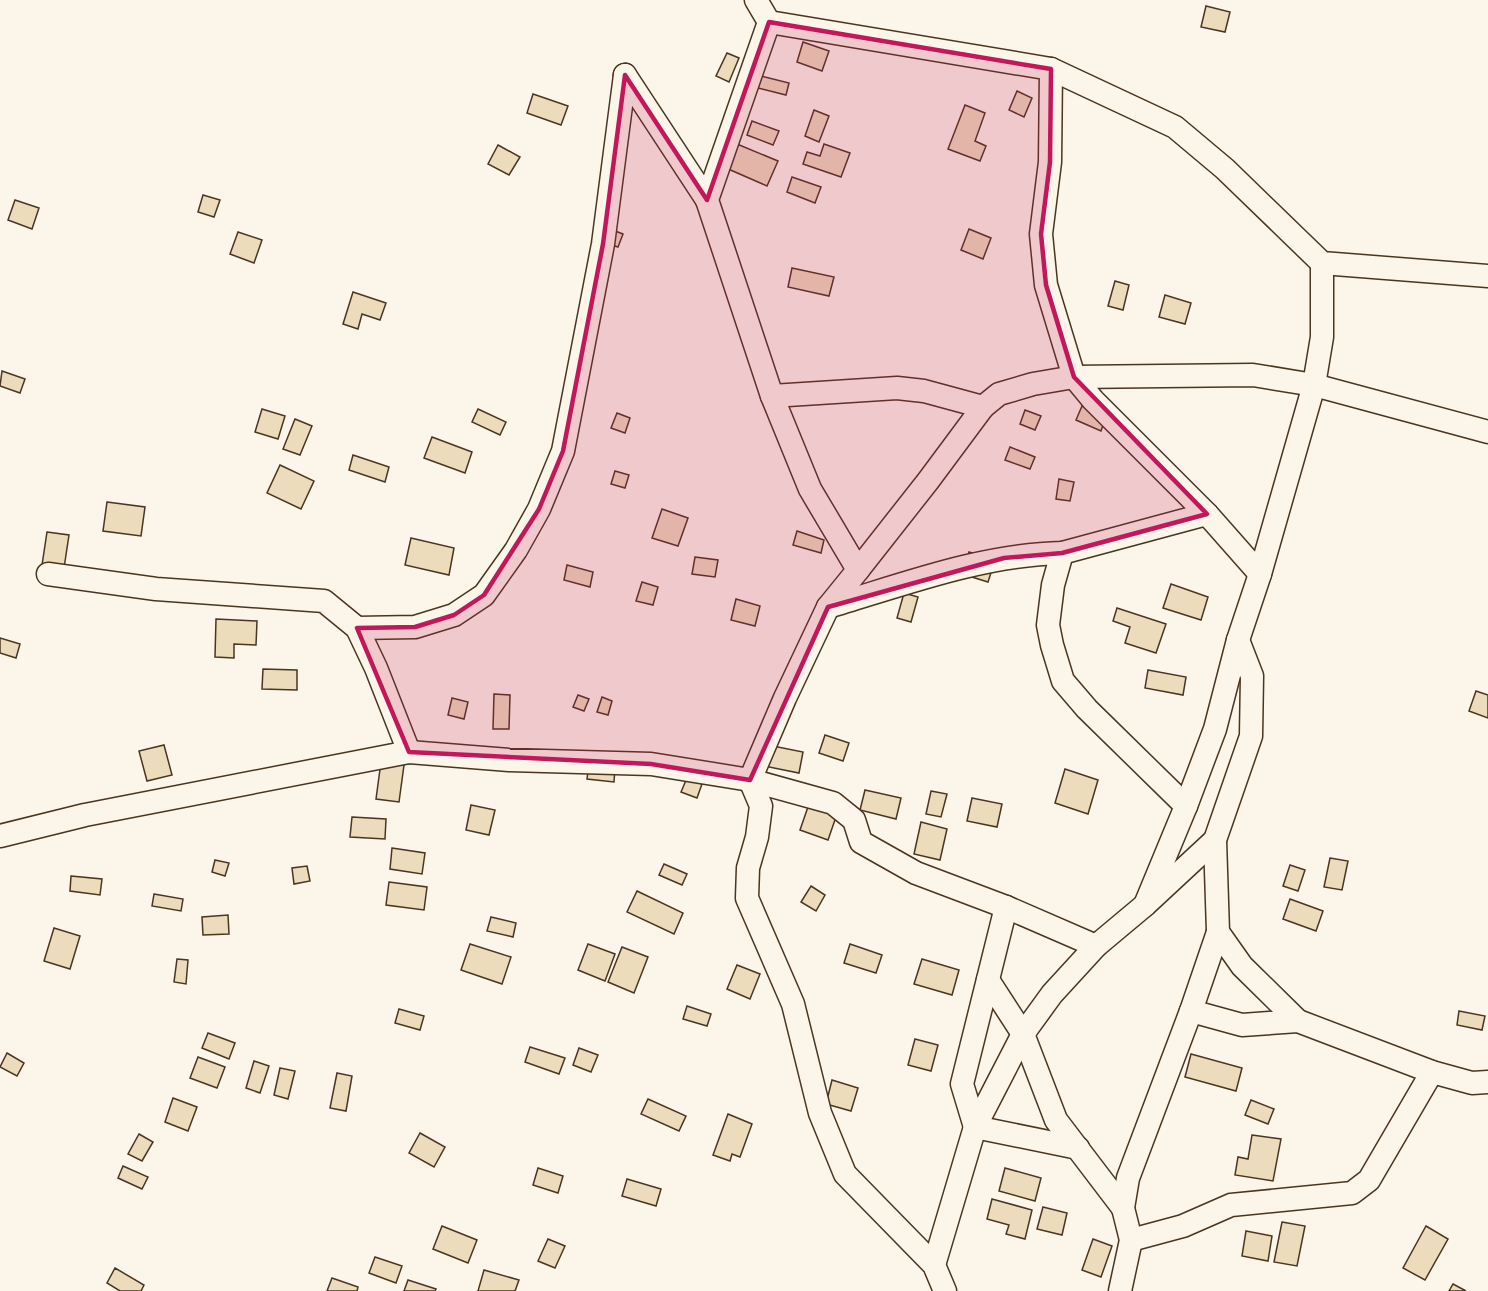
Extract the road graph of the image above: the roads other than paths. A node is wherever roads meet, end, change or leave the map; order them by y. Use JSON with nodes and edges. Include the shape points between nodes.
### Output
{"nodes":[{"id":1,"x":756,"y":0,"type":"edge"},
{"id":2,"x":769,"y":22,"type":"junction"},
{"id":3,"x":1051,"y":69,"type":"junction"},
{"id":4,"x":707,"y":200,"type":"junction"},
{"id":5,"x":1322,"y":263,"type":"junction"},
{"id":6,"x":1488,"y":276,"type":"edge"},
{"id":7,"x":1074,"y":377,"type":"junction"},
{"id":8,"x":1314,"y":385,"type":"junction"},
{"id":9,"x":772,"y":396,"type":"junction"},
{"id":10,"x":983,"y":407,"type":"junction"},
{"id":11,"x":1488,"y":432,"type":"edge"},
{"id":12,"x":1207,"y":514,"type":"junction"},
{"id":13,"x":1062,"y":553,"type":"junction"},
{"id":14,"x":858,"y":570,"type":"junction"},
{"id":15,"x":48,"y":574,"type":"dead end"},
{"id":16,"x":1260,"y":574,"type":"junction"},
{"id":17,"x":828,"y":607,"type":"junction"},
{"id":18,"x":357,"y":628,"type":"junction"},
{"id":19,"x":1238,"y":640,"type":"junction"},
{"id":20,"x":409,"y":752,"type":"junction"},
{"id":21,"x":750,"y":780,"type":"junction"},
{"id":22,"x":1186,"y":806,"type":"junction"},
{"id":23,"x":0,"y":836,"type":"edge"},
{"id":24,"x":1215,"y":840,"type":"junction"},
{"id":25,"x":1145,"y":905,"type":"junction"},
{"id":26,"x":1006,"y":908,"type":"junction"},
{"id":27,"x":1218,"y":932,"type":"junction"},
{"id":28,"x":1096,"y":946,"type":"junction"},
{"id":29,"x":988,"y":980,"type":"junction"},
{"id":30,"x":1191,"y":1011,"type":"junction"},
{"id":31,"x":1298,"y":1022,"type":"junction"},
{"id":32,"x":1023,"y":1034,"type":"junction"},
{"id":33,"x":1432,"y":1072,"type":"junction"},
{"id":34,"x":1488,"y":1082,"type":"edge"},
{"id":35,"x":975,"y":1127,"type":"junction"},
{"id":36,"x":1078,"y":1148,"type":"junction"},
{"id":37,"x":1124,"y":1208,"type":"junction"},
{"id":38,"x":1131,"y":1240,"type":"junction"},
{"id":39,"x":934,"y":1265,"type":"junction"},
{"id":40,"x":945,"y":1291,"type":"edge"},
{"id":41,"x":1120,"y":1291,"type":"edge"}],
"edges":[{"from":1,"to":2,"type":"street"},
{"from":2,"to":3,"type":"street"},
{"from":2,"to":4,"type":"street"},
{"from":3,"to":5,"type":"street","via":[[1175,127],[1225,169]]},
{"from":3,"to":7,"type":"street","via":[[1050,162],[1041,234],[1046,285]]},
{"from":4,"to":9,"type":"street"},
{"from":4,"to":18,"type":"street","via":[[625,75],[603,244],[563,451],[539,509],[484,595],[454,615],[415,627]]},
{"from":5,"to":6,"type":"street"},
{"from":5,"to":8,"type":"street","via":[[1322,337]]},
{"from":7,"to":8,"type":"street","via":[[1253,375]]},
{"from":7,"to":10,"type":"street","via":[[999,394]]},
{"from":7,"to":12,"type":"street"},
{"from":8,"to":11,"type":"street"},
{"from":8,"to":16,"type":"street"},
{"from":9,"to":10,"type":"street","via":[[897,388]]},
{"from":9,"to":14,"type":"street","via":[[810,489]]},
{"from":10,"to":14,"type":"street"},
{"from":12,"to":13,"type":"street"},
{"from":12,"to":16,"type":"street"},
{"from":13,"to":17,"type":"street","via":[[1036,553],[966,565]]},
{"from":13,"to":22,"type":"street","via":[[1048,625],[1063,681]]},
{"from":14,"to":17,"type":"street"},
{"from":15,"to":18,"type":"street","via":[[156,589],[324,601]]},
{"from":16,"to":19,"type":"street"},
{"from":17,"to":21,"type":"street"},
{"from":18,"to":20,"type":"street"},
{"from":19,"to":22,"type":"street","via":[[1215,729]]},
{"from":19,"to":24,"type":"street","via":[[1252,676],[1251,736]]},
{"from":20,"to":21,"type":"street","via":[[509,760],[651,764]]},
{"from":20,"to":23,"type":"street","via":[[85,815]]},
{"from":21,"to":26,"type":"street","via":[[833,803],[854,820],[861,842],[916,873]]},
{"from":21,"to":39,"type":"street","via":[[760,806],[748,868],[747,898],[793,1004],[820,1113],[845,1174]]},
{"from":22,"to":25,"type":"street"},
{"from":24,"to":25,"type":"street"},
{"from":24,"to":27,"type":"street"},
{"from":25,"to":28,"type":"street"},
{"from":26,"to":28,"type":"street"},
{"from":26,"to":29,"type":"street"},
{"from":27,"to":30,"type":"street"},
{"from":27,"to":31,"type":"street","via":[[1242,966]]},
{"from":28,"to":32,"type":"street","via":[[1052,994]]},
{"from":29,"to":32,"type":"street"},
{"from":29,"to":35,"type":"street","via":[[962,1084]]},
{"from":30,"to":31,"type":"street","via":[[1242,1025]]},
{"from":30,"to":37,"type":"street","via":[[1128,1178]]},
{"from":31,"to":33,"type":"street"},
{"from":32,"to":35,"type":"street"},
{"from":32,"to":36,"type":"street","via":[[1056,1120]]},
{"from":33,"to":34,"type":"street","via":[[1472,1083]]},
{"from":33,"to":38,"type":"street","via":[[1369,1180],[1352,1193],[1231,1205],[1183,1226]]},
{"from":35,"to":36,"type":"street"},
{"from":35,"to":39,"type":"street"},
{"from":36,"to":37,"type":"street"},
{"from":37,"to":38,"type":"street"},
{"from":38,"to":41,"type":"street"},
{"from":39,"to":40,"type":"street"}]}
